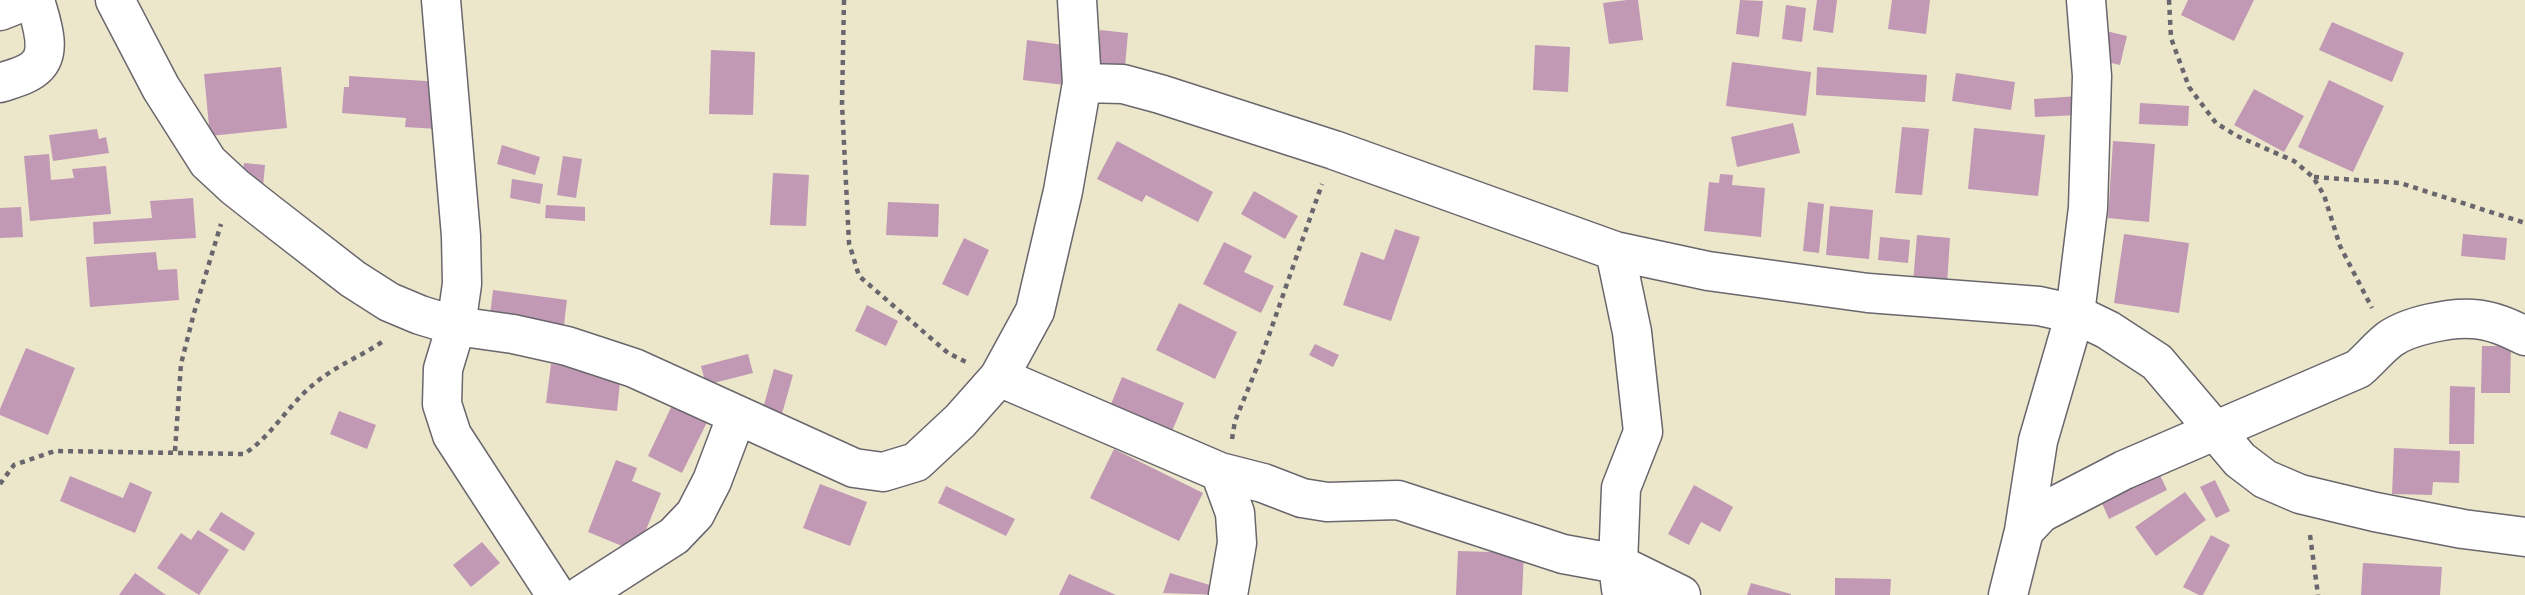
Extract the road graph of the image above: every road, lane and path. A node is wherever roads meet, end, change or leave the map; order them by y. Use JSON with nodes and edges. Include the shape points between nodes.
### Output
{"nodes":[{"id":1,"x":28,"y":0,"type":"edge"},
{"id":2,"x":35,"y":0,"type":"edge"},
{"id":3,"x":115,"y":0,"type":"edge"},
{"id":4,"x":441,"y":0,"type":"edge"},
{"id":5,"x":844,"y":0,"type":"edge"},
{"id":6,"x":1077,"y":0,"type":"edge"},
{"id":7,"x":2086,"y":0,"type":"edge"},
{"id":8,"x":2169,"y":0,"type":"edge"},
{"id":9,"x":0,"y":11,"type":"edge"},
{"id":10,"x":0,"y":83,"type":"edge"},
{"id":11,"x":1082,"y":83,"type":"junction"},
{"id":12,"x":1334,"y":150,"type":"junction"},
{"id":13,"x":2313,"y":177,"type":"junction"},
{"id":14,"x":235,"y":187,"type":"junction"},
{"id":15,"x":2525,"y":223,"type":"edge"},
{"id":16,"x":1615,"y":251,"type":"junction"},
{"id":17,"x":2075,"y":314,"type":"junction"},
{"id":18,"x":419,"y":315,"type":"junction"},
{"id":19,"x":456,"y":326,"type":"junction"},
{"id":20,"x":2525,"y":336,"type":"edge"},
{"id":21,"x":2389,"y":340,"type":"junction"},
{"id":22,"x":999,"y":377,"type":"junction"},
{"id":23,"x":737,"y":415,"type":"junction"},
{"id":24,"x":2213,"y":430,"type":"junction"},
{"id":25,"x":175,"y":451,"type":"junction"},
{"id":26,"x":1223,"y":472,"type":"junction"},
{"id":27,"x":0,"y":484,"type":"edge"},
{"id":28,"x":2300,"y":494,"type":"junction"},
{"id":29,"x":2024,"y":531,"type":"junction"},
{"id":30,"x":2525,"y":537,"type":"edge"},
{"id":31,"x":1620,"y":579,"type":"edge"},
{"id":32,"x":556,"y":595,"type":"edge"},
{"id":33,"x":582,"y":595,"type":"edge"},
{"id":34,"x":1228,"y":595,"type":"edge"},
{"id":35,"x":1681,"y":595,"type":"edge"},
{"id":36,"x":2008,"y":595,"type":"edge"},
{"id":37,"x":2318,"y":595,"type":"edge"}],
"edges":[{"from":1,"to":9,"type":"street"},
{"from":2,"to":10,"type":"street","via":[[44,35],[43,57],[36,68]]},
{"from":3,"to":14,"type":"street","via":[[190,134],[208,162]]},
{"from":4,"to":19,"type":"street","via":[[461,236],[462,284]]},
{"from":5,"to":22,"type":"path","via":[[842,104],[849,243],[859,276],[948,353]]},
{"from":6,"to":11,"type":"street"},
{"from":7,"to":17,"type":"street","via":[[2092,76],[2088,208]]},
{"from":8,"to":13,"type":"path","via":[[2171,38],[2189,87],[2216,122],[2294,161]]},
{"from":11,"to":12,"type":"street","via":[[1135,87]]},
{"from":11,"to":22,"type":"street","via":[[1035,311]]},
{"from":12,"to":16,"type":"street"},
{"from":12,"to":26,"type":"path","via":[[1235,421]]},
{"from":13,"to":15,"type":"path","via":[[2400,183]]},
{"from":13,"to":21,"type":"path","via":[[2324,195],[2340,246]]},
{"from":14,"to":18,"type":"street","via":[[353,279]]},
{"from":14,"to":25,"type":"path","via":[[213,245],[181,364]]},
{"from":16,"to":17,"type":"street","via":[[1868,293],[2039,306]]},
{"from":16,"to":31,"type":"street","via":[[1632,332],[1643,432],[1621,488]]},
{"from":17,"to":24,"type":"street","via":[[2157,362]]},
{"from":17,"to":29,"type":"street","via":[[2038,441]]},
{"from":18,"to":19,"type":"street"},
{"from":18,"to":25,"type":"path","via":[[315,383],[261,443],[244,454]]},
{"from":19,"to":23,"type":"street","via":[[567,346],[634,368]]},
{"from":19,"to":32,"type":"street","via":[[443,369],[442,404],[452,435]]},
{"from":20,"to":21,"type":"street","via":[[2473,319],[2430,324]]},
{"from":21,"to":24,"type":"street","via":[[2358,369]]},
{"from":22,"to":23,"type":"street","via":[[916,462],[883,472],[854,468]]},
{"from":22,"to":26,"type":"street"},
{"from":23,"to":33,"type":"street","via":[[695,514],[674,536]]},
{"from":24,"to":28,"type":"street","via":[[2239,460],[2265,479]]},
{"from":24,"to":29,"type":"street","via":[[2085,489],[2041,513]]},
{"from":25,"to":27,"type":"path","via":[[55,451],[14,465]]},
{"from":26,"to":31,"type":"street","via":[[1302,498],[1398,500],[1563,554]]},
{"from":26,"to":34,"type":"street","via":[[1235,513],[1237,543]]},
{"from":28,"to":30,"type":"street","via":[[2463,529]]},
{"from":28,"to":37,"type":"path"},
{"from":29,"to":36,"type":"street"},
{"from":31,"to":35,"type":"street"}]}
